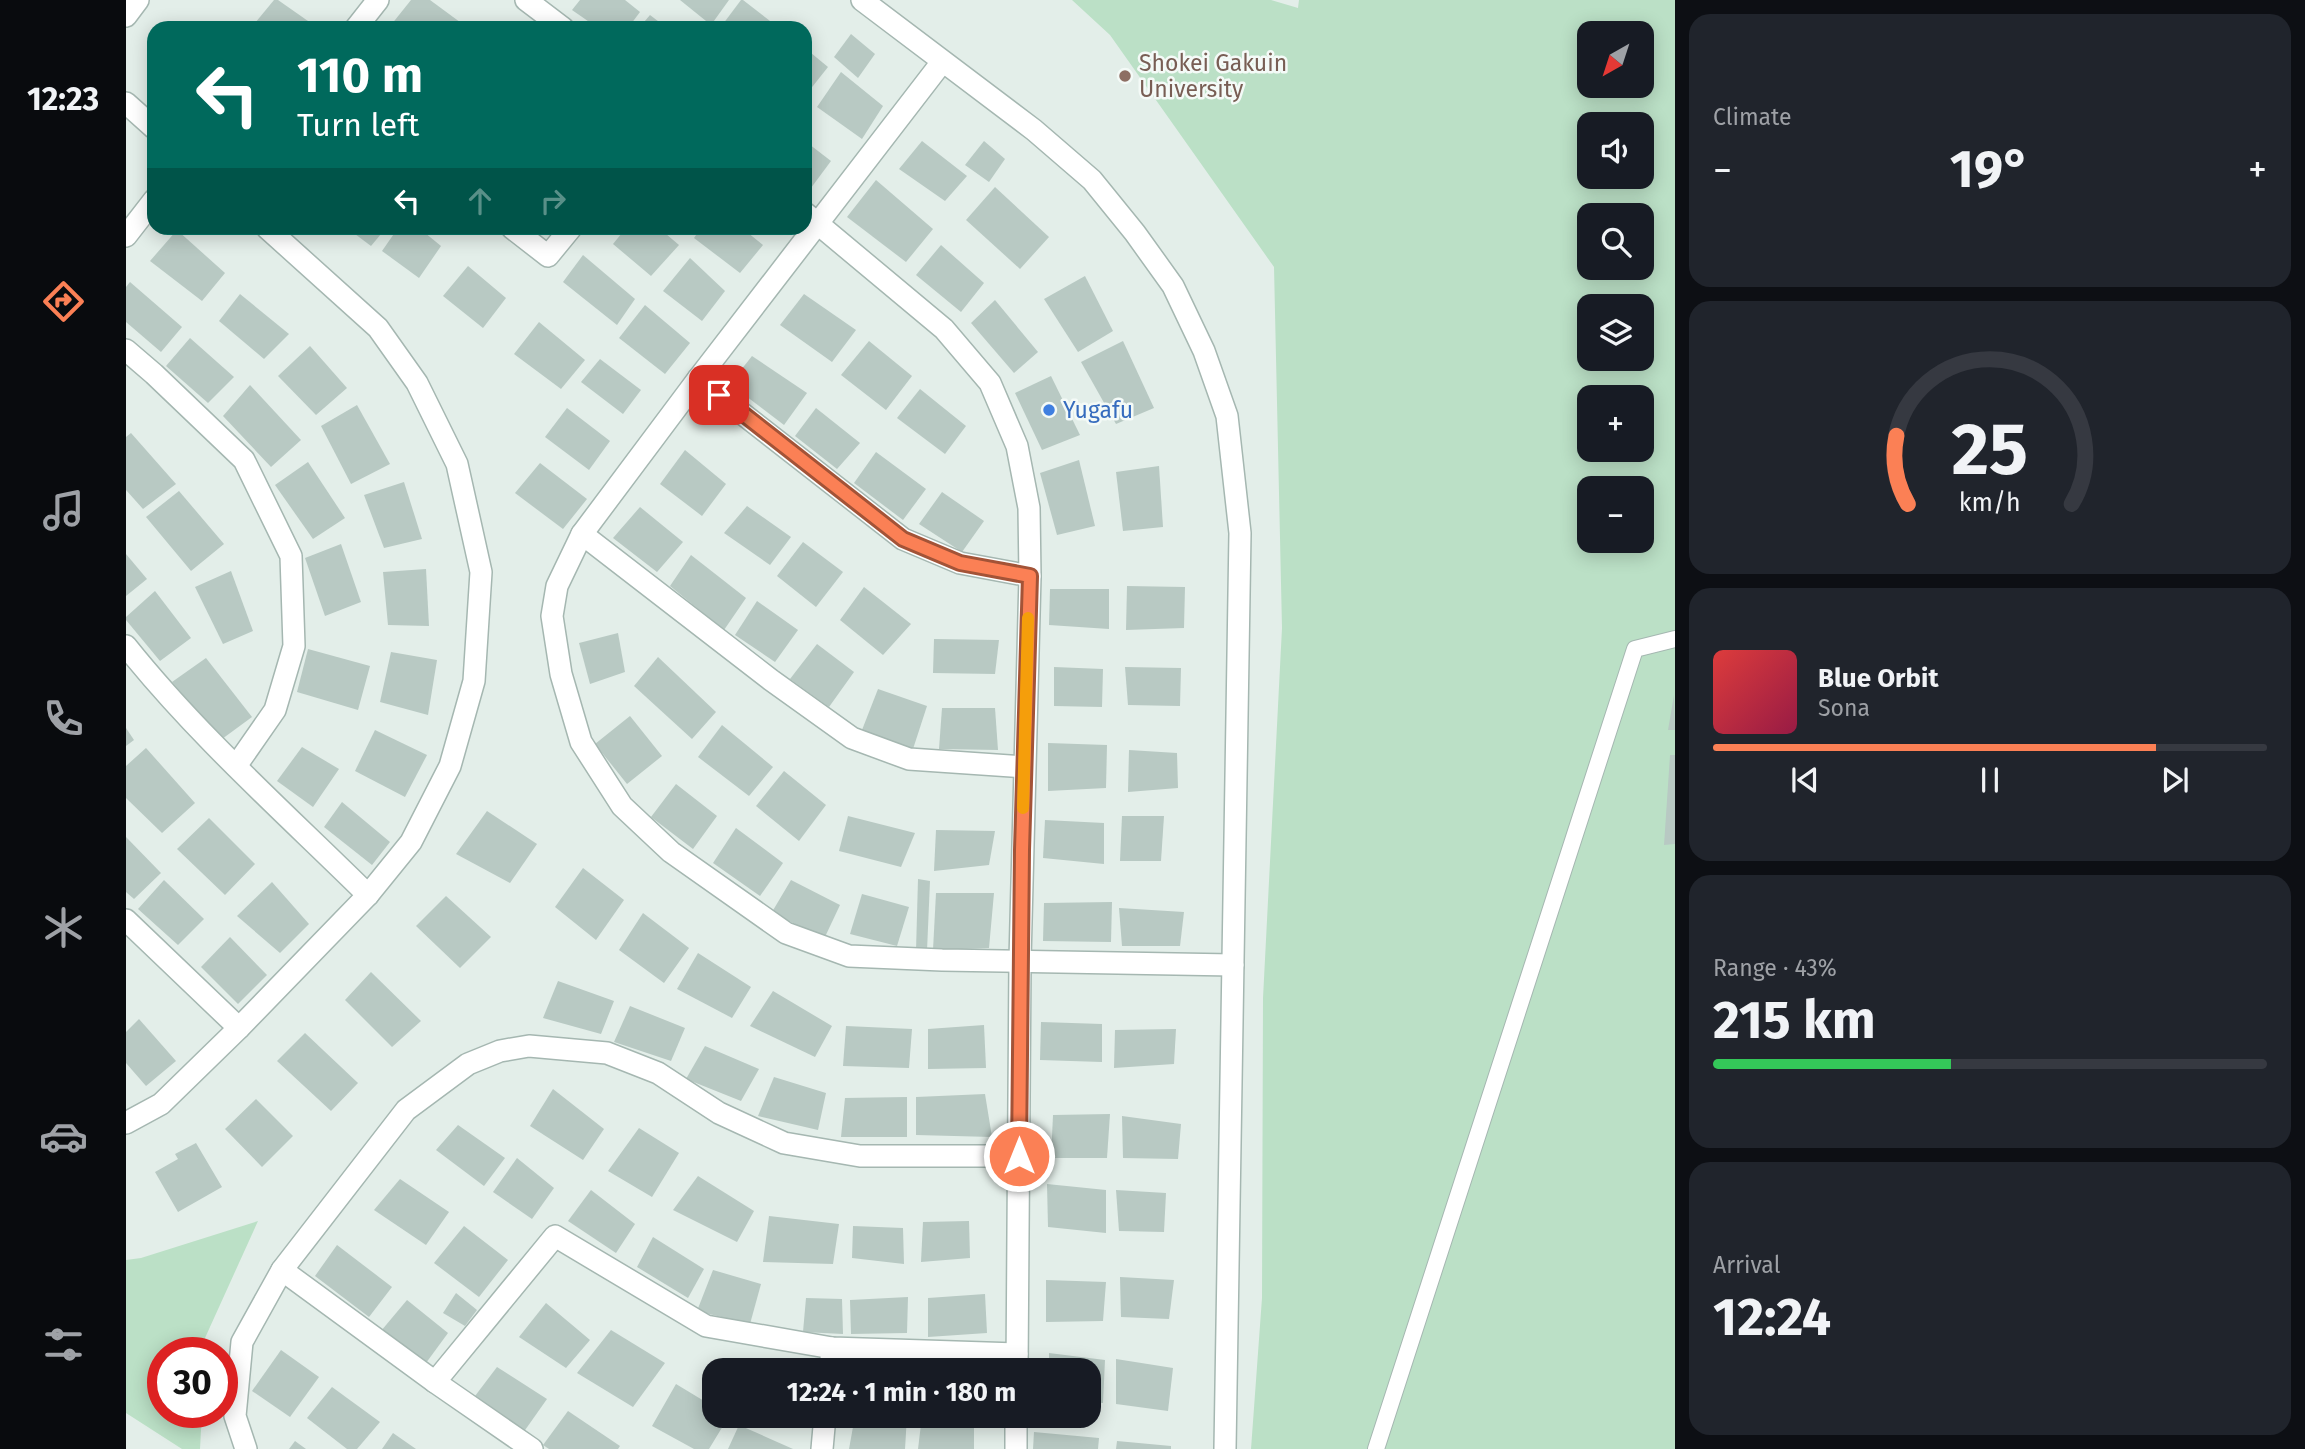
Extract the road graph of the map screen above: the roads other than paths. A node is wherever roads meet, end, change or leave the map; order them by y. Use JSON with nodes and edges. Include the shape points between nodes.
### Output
{"nodes":[{"id":1,"x":138,"y":0,"type":"edge"},
{"id":2,"x":378,"y":0,"type":"edge"},
{"id":3,"x":526,"y":0,"type":"edge"},
{"id":4,"x":862,"y":0,"type":"edge"},
{"id":5,"x":126,"y":16,"type":"edge"},
{"id":6,"x":362,"y":21,"type":"edge"},
{"id":7,"x":554,"y":21,"type":"edge"},
{"id":8,"x":942,"y":62,"type":"junction"},
{"id":9,"x":126,"y":103,"type":"edge"},
{"id":10,"x":147,"y":122,"type":"edge"},
{"id":11,"x":147,"y":209,"type":"edge"},
{"id":12,"x":812,"y":219,"type":"edge"},
{"id":13,"x":275,"y":235,"type":"edge"},
{"id":14,"x":521,"y":235,"type":"edge"},
{"id":15,"x":564,"y":235,"type":"edge"},
{"id":16,"x":801,"y":235,"type":"edge"},
{"id":17,"x":126,"y":236,"type":"edge"},
{"id":18,"x":126,"y":350,"type":"edge"},
{"id":19,"x":698,"y":379,"type":"junction"},
{"id":20,"x":582,"y":534,"type":"junction"},
{"id":21,"x":1030,"y":576,"type":"junction"},
{"id":22,"x":1675,"y":639,"type":"edge"},
{"id":23,"x":126,"y":646,"type":"edge"},
{"id":24,"x":236,"y":765,"type":"junction"},
{"id":25,"x":1024,"y":767,"type":"junction"},
{"id":26,"x":368,"y":895,"type":"junction"},
{"id":27,"x":126,"y":920,"type":"edge"},
{"id":28,"x":1020,"y":960,"type":"junction"},
{"id":29,"x":1233,"y":965,"type":"junction"},
{"id":30,"x":239,"y":1028,"type":"junction"},
{"id":31,"x":126,"y":1123,"type":"edge"},
{"id":32,"x":1019,"y":1156,"type":"junction"},
{"id":33,"x":282,"y":1270,"type":"junction"},
{"id":34,"x":832,"y":1348,"type":"junction"},
{"id":35,"x":831,"y":1358,"type":"edge"},
{"id":36,"x":964,"y":1358,"type":"edge"},
{"id":37,"x":1017,"y":1358,"type":"edge"},
{"id":38,"x":435,"y":1382,"type":"junction"},
{"id":39,"x":824,"y":1428,"type":"edge"},
{"id":40,"x":1016,"y":1428,"type":"edge"},
{"id":41,"x":246,"y":1449,"type":"edge"},
{"id":42,"x":533,"y":1449,"type":"edge"},
{"id":43,"x":822,"y":1449,"type":"edge"},
{"id":44,"x":1016,"y":1449,"type":"edge"},
{"id":45,"x":1225,"y":1449,"type":"edge"},
{"id":46,"x":1376,"y":1449,"type":"edge"}],
"edges":[{"from":1,"to":5,"type":"street"},
{"from":2,"to":6,"type":"street"},
{"from":3,"to":7,"type":"street"},
{"from":4,"to":8,"type":"street"},
{"from":8,"to":12,"type":"street"},
{"from":8,"to":29,"type":"street","via":[[1092,180],[1135,233],[1173,286],[1204,351],[1227,416],[1240,533]]},
{"from":9,"to":10,"type":"street"},
{"from":11,"to":17,"type":"street"},
{"from":12,"to":21,"type":"street","via":[[944,329],[989,383],[1017,446],[1029,508]]},
{"from":13,"to":26,"type":"street","via":[[378,328],[417,383],[457,464],[481,572],[474,681],[450,766],[411,842]]},
{"from":14,"to":15,"type":"street","via":[[548,256]]},
{"from":16,"to":19,"type":"street"},
{"from":18,"to":24,"type":"street","via":[[244,460],[291,556],[293,646],[275,710]]},
{"from":19,"to":20,"type":"street"},
{"from":19,"to":21,"type":"street","via":[[903,539],[960,563]]},
{"from":20,"to":25,"type":"street","via":[[852,738],[909,759]]},
{"from":20,"to":28,"type":"street","via":[[557,586],[552,616],[561,674],[581,742],[622,806],[671,852],[786,933],[849,956]]},
{"from":21,"to":25,"type":"street"},
{"from":22,"to":46,"type":"lane","via":[[1635,649]]},
{"from":23,"to":24,"type":"street"},
{"from":24,"to":26,"type":"street"},
{"from":25,"to":28,"type":"street"},
{"from":26,"to":30,"type":"street"},
{"from":27,"to":30,"type":"street"},
{"from":28,"to":29,"type":"street"},
{"from":28,"to":32,"type":"street"},
{"from":29,"to":45,"type":"street"},
{"from":30,"to":31,"type":"street","via":[[161,1104]]},
{"from":32,"to":33,"type":"street","via":[[860,1156],[784,1143],[719,1113],[658,1073],[607,1053],[529,1046],[468,1064],[407,1110]]},
{"from":32,"to":37,"type":"street"},
{"from":33,"to":38,"type":"street"},
{"from":33,"to":41,"type":"street","via":[[242,1342],[235,1416]]},
{"from":34,"to":35,"type":"street"},
{"from":34,"to":36,"type":"street"},
{"from":34,"to":38,"type":"street","via":[[706,1326],[555,1236]]},
{"from":38,"to":42,"type":"street"},
{"from":39,"to":43,"type":"street"},
{"from":40,"to":44,"type":"street"}]}
